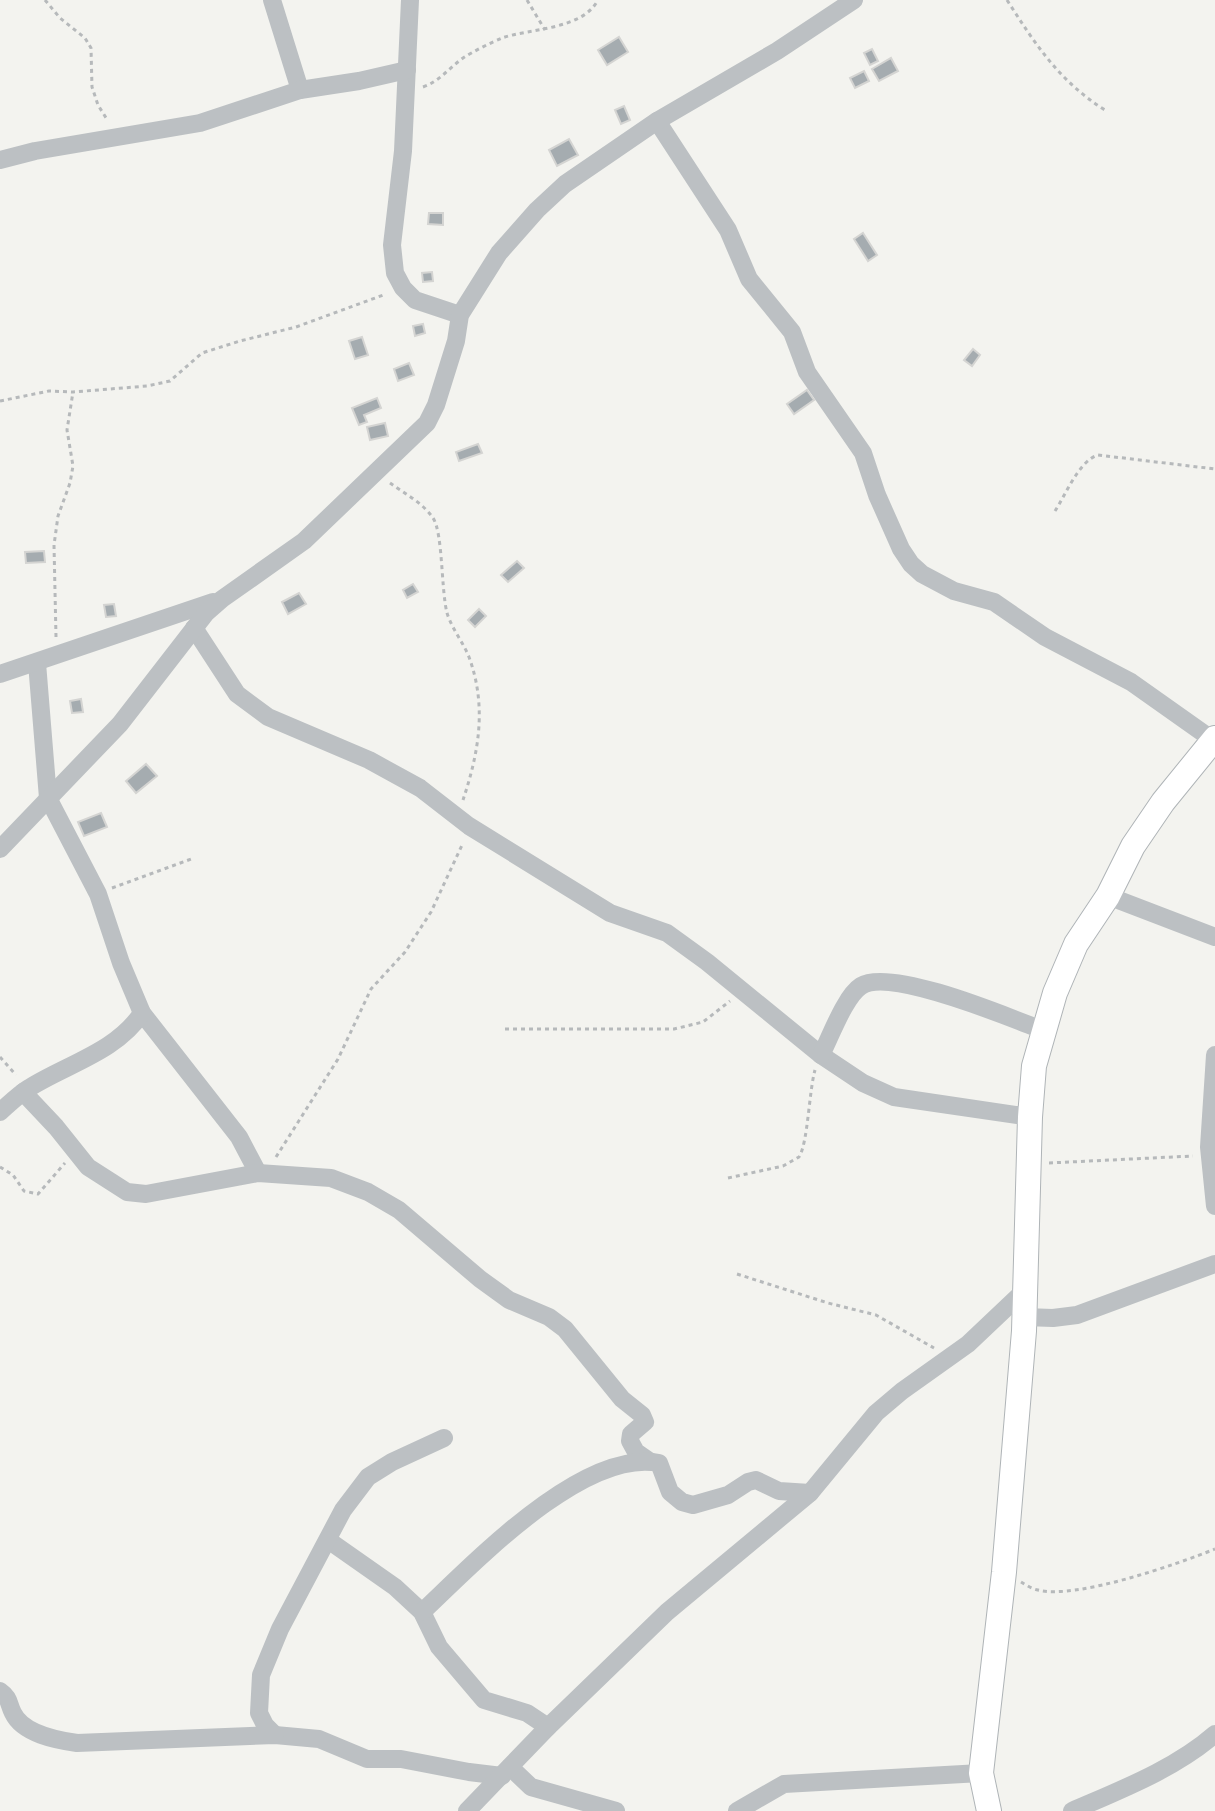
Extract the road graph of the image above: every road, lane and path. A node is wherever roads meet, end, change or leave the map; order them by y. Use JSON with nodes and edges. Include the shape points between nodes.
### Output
{"nodes":[{"id":1,"x":45,"y":0,"type":"edge"},
{"id":2,"x":272,"y":0,"type":"edge"},
{"id":3,"x":410,"y":0,"type":"edge"},
{"id":4,"x":527,"y":0,"type":"edge"},
{"id":5,"x":598,"y":0,"type":"edge"},
{"id":6,"x":854,"y":0,"type":"edge"},
{"id":7,"x":1007,"y":0,"type":"edge"},
{"id":8,"x":545,"y":30,"type":"junction"},
{"id":9,"x":407,"y":70,"type":"junction"},
{"id":10,"x":300,"y":90,"type":"junction"},
{"id":11,"x":407,"y":93,"type":"junction"},
{"id":12,"x":1105,"y":110,"type":"dead end"},
{"id":13,"x":657,"y":121,"type":"junction"},
{"id":14,"x":122,"y":135,"type":"junction"},
{"id":15,"x":0,"y":160,"type":"edge"},
{"id":16,"x":403,"y":288,"type":"junction"},
{"id":17,"x":460,"y":315,"type":"junction"},
{"id":18,"x":73,"y":392,"type":"junction"},
{"id":19,"x":0,"y":401,"type":"edge"},
{"id":20,"x":1215,"y":469,"type":"edge"},
{"id":21,"x":377,"y":474,"type":"junction"},
{"id":22,"x":1055,"y":511,"type":"dead end"},
{"id":23,"x":222,"y":599,"type":"junction"},
{"id":24,"x":194,"y":628,"type":"junction"},
{"id":25,"x":56,"y":657,"type":"junction"},
{"id":26,"x":37,"y":663,"type":"junction"},
{"id":27,"x":0,"y":674,"type":"edge"},
{"id":28,"x":1214,"y":739,"type":"edge"},
{"id":29,"x":48,"y":798,"type":"junction"},
{"id":30,"x":463,"y":820,"type":"junction"},
{"id":31,"x":0,"y":849,"type":"edge"},
{"id":32,"x":194,"y":858,"type":"dead end"},
{"id":33,"x":98,"y":894,"type":"junction"},
{"id":34,"x":1108,"y":896,"type":"junction"},
{"id":35,"x":1215,"y":937,"type":"edge"},
{"id":36,"x":742,"y":991,"type":"junction"},
{"id":37,"x":142,"y":1013,"type":"junction"},
{"id":38,"x":505,"y":1029,"type":"dead end"},
{"id":39,"x":1042,"y":1030,"type":"junction"},
{"id":40,"x":821,"y":1055,"type":"junction"},
{"id":41,"x":1215,"y":1055,"type":"edge"},
{"id":42,"x":0,"y":1057,"type":"edge"},
{"id":43,"x":25,"y":1090,"type":"junction"},
{"id":44,"x":0,"y":1112,"type":"edge"},
{"id":45,"x":1030,"y":1117,"type":"junction"},
{"id":46,"x":75,"y":1150,"type":"junction"},
{"id":47,"x":1210,"y":1154,"type":"junction"},
{"id":48,"x":1029,"y":1163,"type":"junction"},
{"id":49,"x":0,"y":1167,"type":"edge"},
{"id":50,"x":261,"y":1173,"type":"junction"},
{"id":51,"x":728,"y":1178,"type":"dead end"},
{"id":52,"x":1215,"y":1206,"type":"edge"},
{"id":53,"x":1215,"y":1264,"type":"edge"},
{"id":54,"x":737,"y":1274,"type":"dead end"},
{"id":55,"x":1024,"y":1291,"type":"junction"},
{"id":56,"x":1024,"y":1317,"type":"junction"},
{"id":57,"x":951,"y":1357,"type":"junction"},
{"id":58,"x":444,"y":1438,"type":"dead end"},
{"id":59,"x":649,"y":1461,"type":"junction"},
{"id":60,"x":810,"y":1493,"type":"junction"},
{"id":61,"x":328,"y":1540,"type":"junction"},
{"id":62,"x":1215,"y":1549,"type":"edge"},
{"id":63,"x":1004,"y":1572,"type":"junction"},
{"id":64,"x":422,"y":1612,"type":"junction"},
{"id":65,"x":0,"y":1691,"type":"edge"},
{"id":66,"x":548,"y":1727,"type":"junction"},
{"id":67,"x":1215,"y":1734,"type":"edge"},
{"id":68,"x":275,"y":1735,"type":"junction"},
{"id":69,"x":506,"y":1771,"type":"junction"},
{"id":70,"x":981,"y":1773,"type":"junction"},
{"id":71,"x":568,"y":1805,"type":"edge"},
{"id":72,"x":467,"y":1811,"type":"edge"},
{"id":73,"x":616,"y":1811,"type":"edge"},
{"id":74,"x":737,"y":1811,"type":"edge"},
{"id":75,"x":989,"y":1811,"type":"edge"},
{"id":76,"x":1072,"y":1811,"type":"edge"}],
"edges":[{"from":1,"to":14,"type":"path","via":[[91,48],[98,105]]},
{"from":2,"to":10,"type":"street"},
{"from":3,"to":9,"type":"street"},
{"from":4,"to":8,"type":"path"},
{"from":5,"to":8,"type":"path","via":[[585,13]]},
{"from":6,"to":13,"type":"street"},
{"from":7,"to":12,"type":"path","via":[[1060,74]]},
{"from":8,"to":11,"type":"path","via":[[501,39],[464,58],[436,82]]},
{"from":9,"to":10,"type":"street"},
{"from":9,"to":11,"type":"street"},
{"from":10,"to":14,"type":"street","via":[[200,123]]},
{"from":11,"to":16,"type":"street","via":[[392,245],[395,273]]},
{"from":13,"to":17,"type":"street","via":[[565,184],[537,210],[499,253]]},
{"from":13,"to":28,"type":"street","via":[[728,230],[749,279],[792,332],[807,372],[863,453],[911,564],[954,591],[994,602],[1045,637],[1131,682]]},
{"from":14,"to":15,"type":"street"},
{"from":16,"to":17,"type":"street","via":[[415,300]]},
{"from":16,"to":18,"type":"path","via":[[296,327],[202,353],[170,381]]},
{"from":17,"to":21,"type":"street","via":[[427,423]]},
{"from":18,"to":19,"type":"path"},
{"from":18,"to":25,"type":"path","via":[[67,430],[73,466],[54,545]]},
{"from":20,"to":22,"type":"path","via":[[1098,455],[1084,465]]},
{"from":21,"to":23,"type":"street","via":[[304,541]]},
{"from":21,"to":30,"type":"path","via":[[431,515],[438,529],[446,606],[476,678],[480,734]]},
{"from":23,"to":24,"type":"street"},
{"from":23,"to":25,"type":"street"},
{"from":24,"to":29,"type":"street","via":[[120,724]]},
{"from":24,"to":30,"type":"street","via":[[237,694],[254,708],[369,760]]},
{"from":25,"to":26,"type":"street"},
{"from":26,"to":27,"type":"street"},
{"from":26,"to":29,"type":"street"},
{"from":28,"to":34,"type":"street","via":[[1140,835]]},
{"from":29,"to":31,"type":"street"},
{"from":29,"to":33,"type":"street"},
{"from":30,"to":36,"type":"street","via":[[610,913],[667,933]]},
{"from":30,"to":50,"type":"path","via":[[456,862],[431,912],[405,952],[371,989],[307,1111]]},
{"from":32,"to":33,"type":"path"},
{"from":33,"to":37,"type":"street"},
{"from":34,"to":35,"type":"street"},
{"from":34,"to":39,"type":"street","via":[[1076,944]]},
{"from":36,"to":38,"type":"path","via":[[689,1027]]},
{"from":36,"to":40,"type":"street"},
{"from":37,"to":43,"type":"street","via":[[108,1046]]},
{"from":37,"to":50,"type":"street"},
{"from":39,"to":40,"type":"street","via":[[916,986],[874,982],[853,993]]},
{"from":39,"to":45,"type":"street"},
{"from":40,"to":45,"type":"street","via":[[894,1097]]},
{"from":40,"to":51,"type":"path","via":[[799,1157],[783,1166]]},
{"from":41,"to":47,"type":"street"},
{"from":42,"to":43,"type":"path"},
{"from":43,"to":44,"type":"street"},
{"from":43,"to":46,"type":"street"},
{"from":45,"to":48,"type":"street"},
{"from":46,"to":49,"type":"path","via":[[38,1194],[24,1191]]},
{"from":46,"to":50,"type":"street","via":[[88,1167],[127,1192],[146,1194]]},
{"from":47,"to":48,"type":"path"},
{"from":47,"to":52,"type":"street"},
{"from":48,"to":55,"type":"street"},
{"from":50,"to":59,"type":"street","via":[[331,1178],[368,1192],[399,1210],[509,1300],[549,1317],[642,1415],[645,1422],[630,1441]]},
{"from":53,"to":56,"type":"street","via":[[1077,1315]]},
{"from":54,"to":57,"type":"path","via":[[876,1315]]},
{"from":55,"to":56,"type":"street"},
{"from":55,"to":57,"type":"street"},
{"from":56,"to":63,"type":"street"},
{"from":57,"to":60,"type":"street","via":[[876,1413]]},
{"from":58,"to":61,"type":"street","via":[[368,1477]]},
{"from":59,"to":60,"type":"street","via":[[661,1466],[670,1492],[693,1505],[756,1480],[779,1491]]},
{"from":59,"to":64,"type":"street","via":[[593,1474],[554,1498]]},
{"from":60,"to":66,"type":"street","via":[[667,1612]]},
{"from":61,"to":64,"type":"street"},
{"from":61,"to":68,"type":"street","via":[[261,1675],[259,1713]]},
{"from":62,"to":63,"type":"path","via":[[1121,1580],[1056,1592],[1038,1590]]},
{"from":63,"to":70,"type":"street"},
{"from":64,"to":66,"type":"street","via":[[439,1647],[484,1700],[527,1713]]},
{"from":65,"to":68,"type":"street","via":[[15,1716],[57,1740]]},
{"from":66,"to":69,"type":"street"},
{"from":67,"to":76,"type":"street","via":[[1169,1764]]},
{"from":68,"to":69,"type":"street","via":[[319,1739],[367,1759],[401,1759],[469,1772]]},
{"from":69,"to":71,"type":"street"},
{"from":69,"to":72,"type":"street"},
{"from":70,"to":74,"type":"street","via":[[784,1784]]},
{"from":70,"to":75,"type":"street"},
{"from":71,"to":73,"type":"street"}]}
